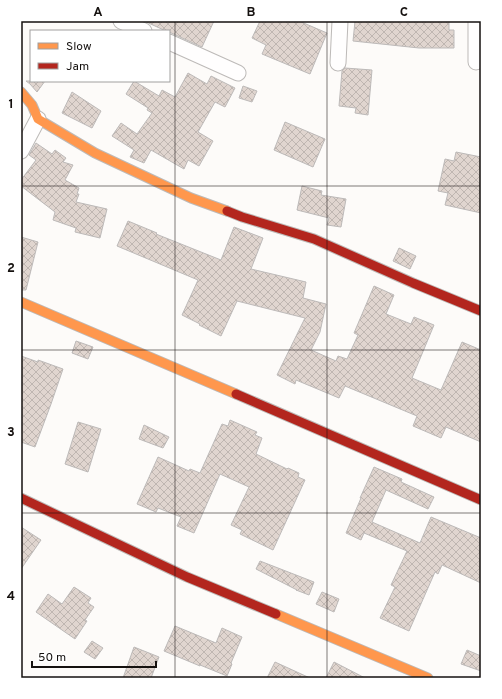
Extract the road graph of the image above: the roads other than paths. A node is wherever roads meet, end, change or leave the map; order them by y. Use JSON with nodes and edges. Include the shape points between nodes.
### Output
{"nodes":[{"id":1,"x":121,"y":21,"type":"edge"},
{"id":2,"x":340,"y":21,"type":"edge"},
{"id":3,"x":476,"y":21,"type":"edge"},
{"id":4,"x":142,"y":30,"type":"edge"},
{"id":5,"x":170,"y":42,"type":"edge"},
{"id":6,"x":476,"y":62,"type":"dead end"},
{"id":7,"x":338,"y":63,"type":"dead end"},
{"id":8,"x":238,"y":73,"type":"dead end"},
{"id":9,"x":21,"y":92,"type":"edge"},
{"id":10,"x":38,"y":118,"type":"junction"},
{"id":11,"x":21,"y":151,"type":"edge"},
{"id":12,"x":21,"y":302,"type":"edge"},
{"id":13,"x":481,"y":311,"type":"edge"},
{"id":14,"x":21,"y":498,"type":"edge"},
{"id":15,"x":481,"y":500,"type":"edge"},
{"id":16,"x":428,"y":678,"type":"edge"}],
"edges":[{"from":1,"to":4,"type":"street"},
{"from":2,"to":7,"type":"street"},
{"from":3,"to":6,"type":"street"},
{"from":5,"to":8,"type":"street"},
{"from":9,"to":10,"type":"street","via":[[32,104]]},
{"from":10,"to":11,"type":"street"},
{"from":10,"to":13,"type":"street","via":[[95,153],[191,198],[314,239]]},
{"from":12,"to":15,"type":"street"},
{"from":14,"to":16,"type":"street","via":[[187,577]]}]}
